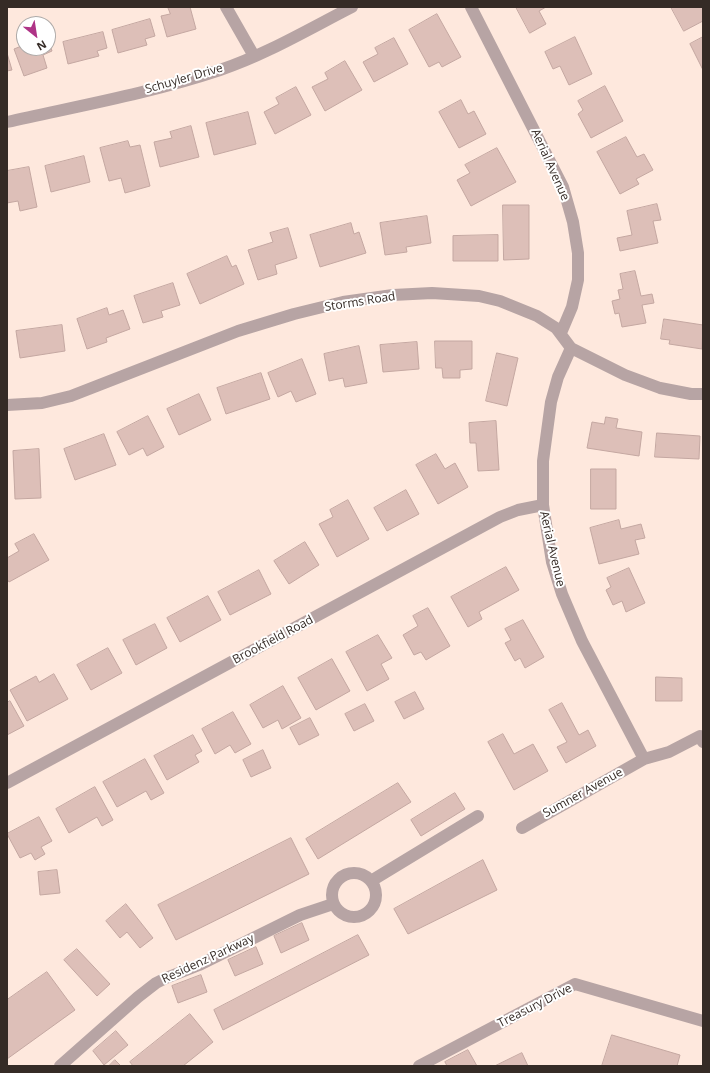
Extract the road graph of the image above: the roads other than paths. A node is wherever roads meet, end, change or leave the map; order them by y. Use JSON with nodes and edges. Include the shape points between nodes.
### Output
{"nodes":[{"id":1,"x":226,"y":7,"type":"edge"},
{"id":2,"x":352,"y":7,"type":"edge"},
{"id":3,"x":471,"y":7,"type":"edge"},
{"id":4,"x":254,"y":56,"type":"junction"},
{"id":5,"x":7,"y":122,"type":"edge"},
{"id":6,"x":560,"y":333,"type":"junction"},
{"id":7,"x":571,"y":348,"type":"junction"},
{"id":8,"x":703,"y":394,"type":"edge"},
{"id":9,"x":7,"y":405,"type":"edge"},
{"id":10,"x":543,"y":505,"type":"junction"},
{"id":11,"x":703,"y":742,"type":"edge"},
{"id":12,"x":644,"y":759,"type":"junction"},
{"id":13,"x":7,"y":783,"type":"edge"},
{"id":14,"x":478,"y":816,"type":"dead end"},
{"id":15,"x":522,"y":828,"type":"dead end"},
{"id":16,"x":371,"y":881,"type":"junction"},
{"id":17,"x":333,"y":904,"type":"junction"},
{"id":18,"x":703,"y":1021,"type":"edge"},
{"id":19,"x":60,"y":1066,"type":"edge"},
{"id":20,"x":419,"y":1066,"type":"edge"}],
"edges":[{"from":1,"to":4,"type":"street"},
{"from":2,"to":4,"type":"street","name":"Schuyler Drive"},
{"from":3,"to":6,"type":"street","name":"Aerial Avenue","via":[[559,181],[573,222],[578,253],[578,280],[572,307]]},
{"from":4,"to":5,"type":"street","name":"Schuyler Drive","via":[[220,70],[154,88]]},
{"from":6,"to":7,"type":"street","name":"Storms Road"},
{"from":6,"to":9,"type":"street","name":"Storms Road","via":[[538,316],[500,301],[479,296],[393,295],[343,302],[245,329],[71,396],[42,403]]},
{"from":7,"to":8,"type":"street","name":"Storms Road","via":[[624,375],[660,388]]},
{"from":7,"to":10,"type":"street","name":"Aerial Avenue","via":[[558,377],[552,402],[543,461]]},
{"from":10,"to":12,"type":"street","name":"Aerial Avenue","via":[[552,562],[562,594],[582,641]]},
{"from":10,"to":13,"type":"street","name":"Brookfield Road","via":[[500,517]]},
{"from":11,"to":12,"type":"street","name":"Sumner Avenue","via":[[700,736],[669,752]]},
{"from":12,"to":15,"type":"street","name":"Sumner Avenue"},
{"from":14,"to":16,"type":"street"},
{"from":16,"to":17,"type":"street","via":[[359,873],[345,874],[334,884]]},
{"from":16,"to":17,"type":"street","via":[[376,895],[375,902],[365,914],[358,917],[343,915]]},
{"from":17,"to":19,"type":"street","name":"Residenz Parkway","via":[[300,916],[199,966],[156,983]]},
{"from":18,"to":20,"type":"street","name":"Treasury Drive","via":[[575,984]]}]}
